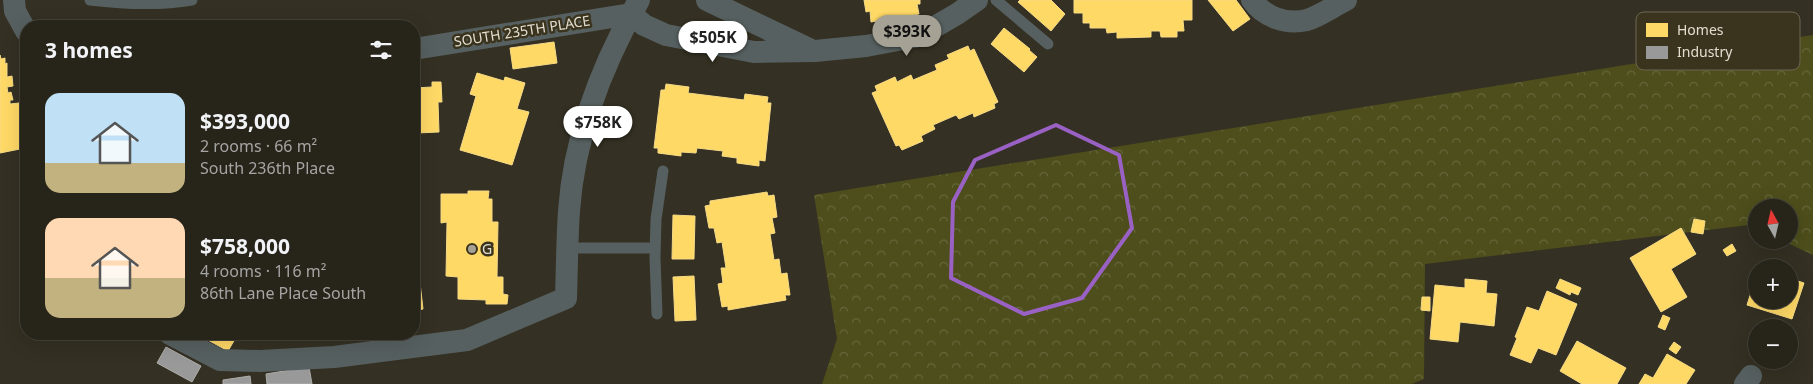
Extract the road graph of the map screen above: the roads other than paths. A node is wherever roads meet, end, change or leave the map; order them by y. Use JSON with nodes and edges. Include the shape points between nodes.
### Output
{"nodes":[{"id":1,"x":14,"y":0,"type":"edge"},
{"id":2,"x":90,"y":0,"type":"edge"},
{"id":3,"x":192,"y":0,"type":"edge"},
{"id":4,"x":707,"y":0,"type":"edge"},
{"id":5,"x":977,"y":0,"type":"edge"},
{"id":6,"x":996,"y":0,"type":"edge"},
{"id":7,"x":1252,"y":0,"type":"edge"},
{"id":8,"x":1346,"y":0,"type":"edge"},
{"id":9,"x":635,"y":7,"type":"edge"},
{"id":10,"x":20,"y":20,"type":"edge"},
{"id":11,"x":1048,"y":44,"type":"dead end"},
{"id":12,"x":420,"y":48,"type":"edge"},
{"id":13,"x":815,"y":51,"type":"junction"},
{"id":14,"x":663,"y":172,"type":"dead end"},
{"id":15,"x":567,"y":248,"type":"junction"},
{"id":16,"x":655,"y":248,"type":"junction"},
{"id":17,"x":657,"y":314,"type":"dead end"},
{"id":18,"x":182,"y":340,"type":"edge"}],
"edges":[{"from":1,"to":10,"type":"street"},
{"from":2,"to":3,"type":"lane","via":[[121,4]]},
{"from":4,"to":13,"type":"street"},
{"from":5,"to":13,"type":"street","via":[[919,36]]},
{"from":6,"to":11,"type":"lane"},
{"from":7,"to":8,"type":"street","via":[[1259,9],[1284,22],[1308,20]]},
{"from":9,"to":12,"type":"street","name":"SOUTH 235TH PLACE"},
{"from":9,"to":13,"type":"street","via":[[644,25],[666,35],[754,52]]},
{"from":9,"to":15,"type":"street","via":[[592,99],[578,150]]},
{"from":14,"to":16,"type":"lane"},
{"from":15,"to":16,"type":"lane"},
{"from":15,"to":18,"type":"street","via":[[566,298],[467,340],[334,358],[260,361],[220,360]]},
{"from":16,"to":17,"type":"lane"}]}
